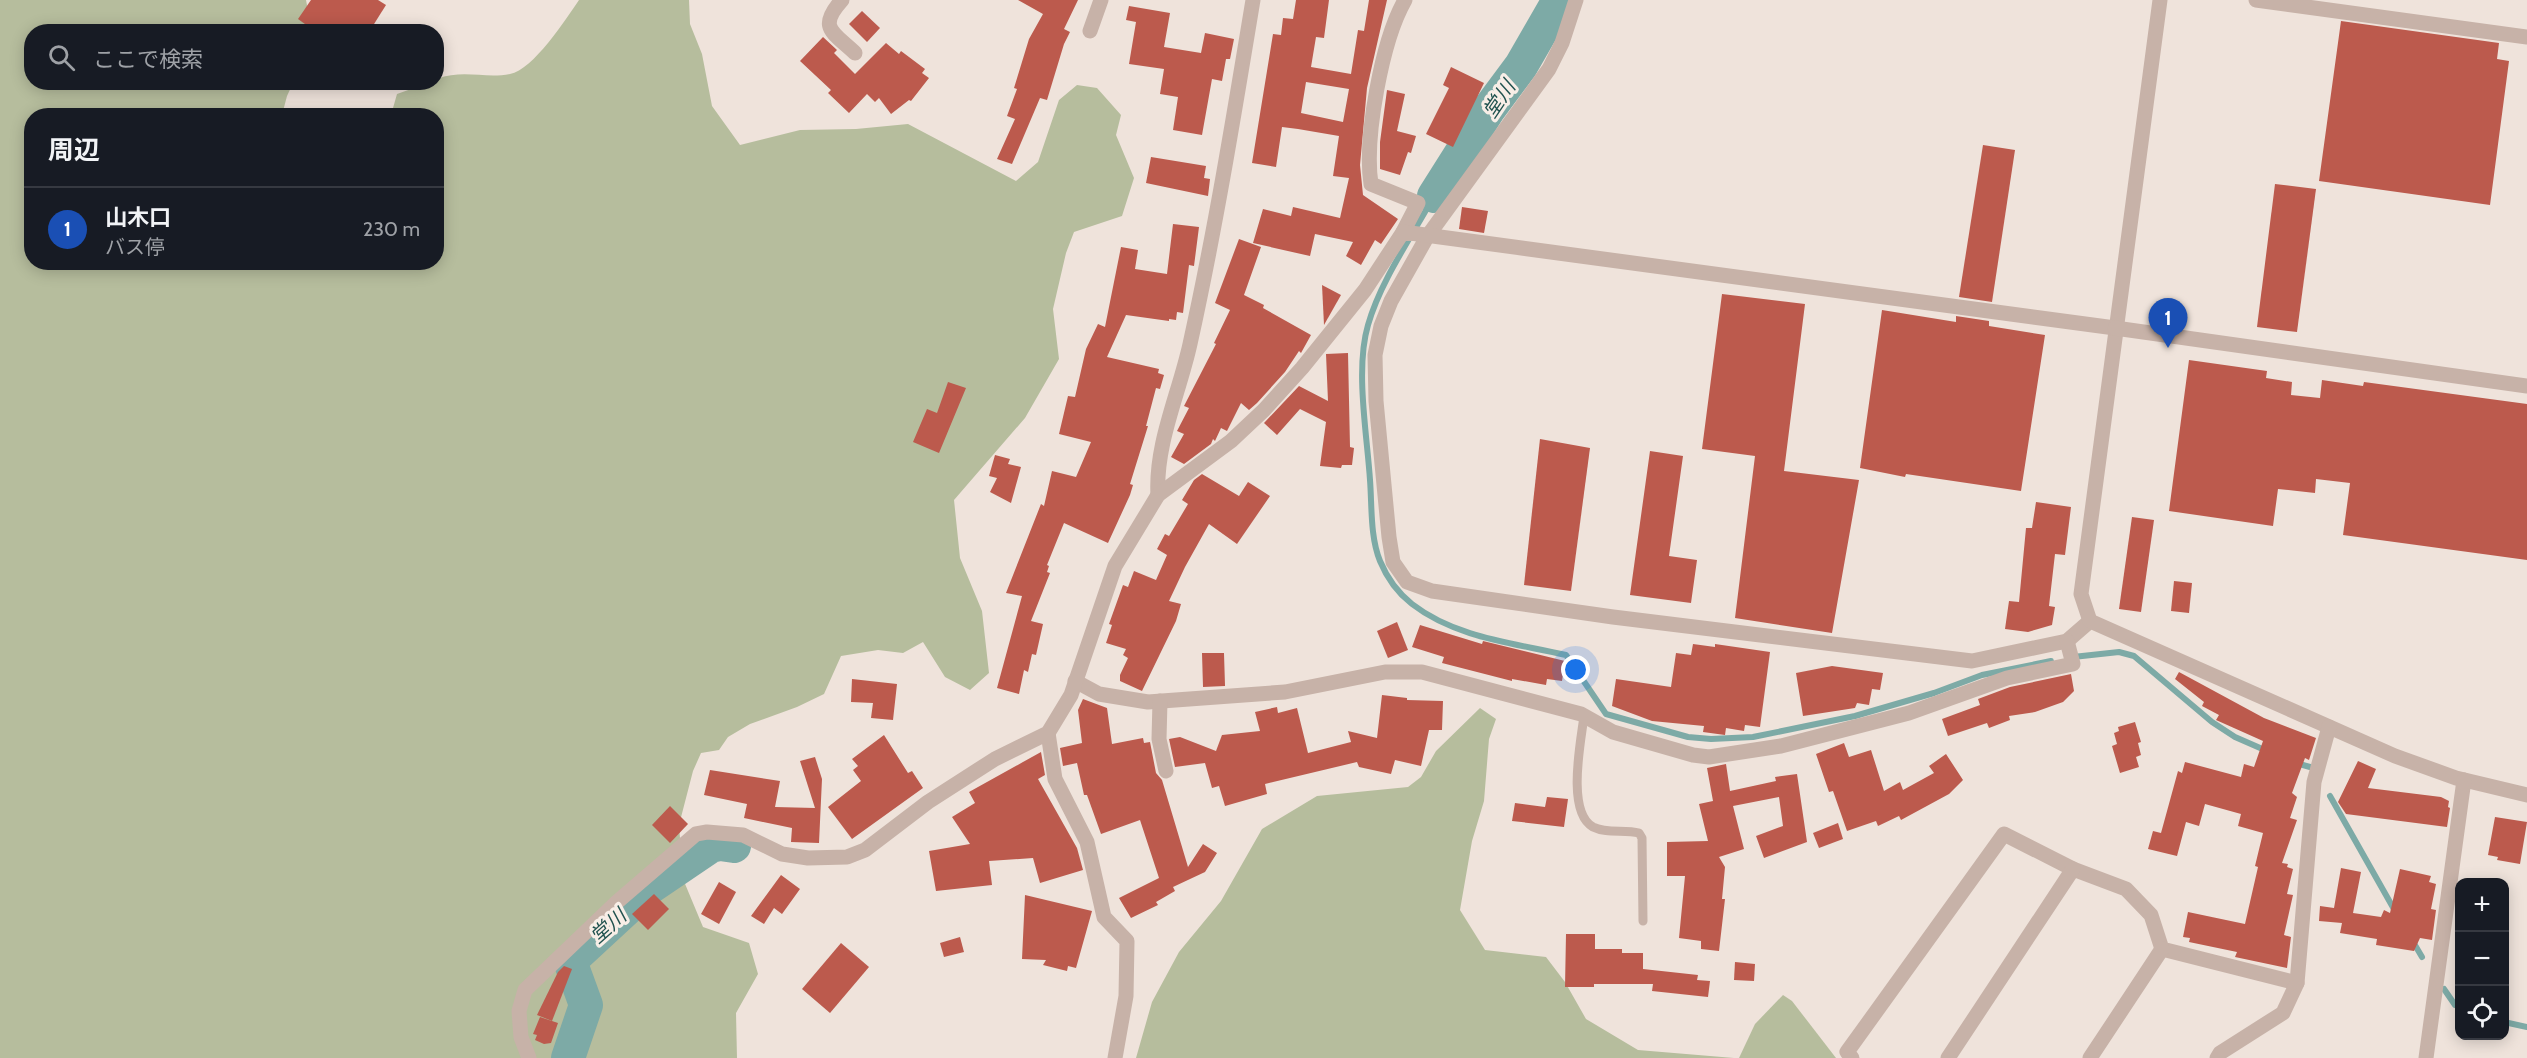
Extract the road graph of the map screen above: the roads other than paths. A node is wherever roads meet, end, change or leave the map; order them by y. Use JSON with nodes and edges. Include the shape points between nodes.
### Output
{"nodes":[{"id":1,"x":842,"y":0,"type":"edge"},
{"id":2,"x":1101,"y":0,"type":"edge"},
{"id":3,"x":1253,"y":0,"type":"edge"},
{"id":4,"x":1405,"y":0,"type":"edge"},
{"id":5,"x":1576,"y":0,"type":"edge"},
{"id":6,"x":2160,"y":0,"type":"edge"},
{"id":7,"x":2256,"y":0,"type":"edge"},
{"id":8,"x":1090,"y":31,"type":"dead end"},
{"id":9,"x":2527,"y":37,"type":"edge"},
{"id":10,"x":855,"y":53,"type":"dead end"},
{"id":11,"x":1405,"y":233,"type":"junction"},
{"id":12,"x":1425,"y":236,"type":"junction"},
{"id":13,"x":2115,"y":328,"type":"junction"},
{"id":14,"x":2527,"y":386,"type":"edge"},
{"id":15,"x":1158,"y":495,"type":"junction"},
{"id":16,"x":2090,"y":621,"type":"junction"},
{"id":17,"x":2067,"y":641,"type":"junction"},
{"id":18,"x":1076,"y":681,"type":"junction"},
{"id":19,"x":1160,"y":701,"type":"junction"},
{"id":20,"x":1584,"y":716,"type":"junction"},
{"id":21,"x":2330,"y":727,"type":"junction"},
{"id":22,"x":1048,"y":733,"type":"junction"},
{"id":23,"x":1166,"y":771,"type":"dead end"},
{"id":24,"x":2464,"y":780,"type":"junction"},
{"id":25,"x":2527,"y":795,"type":"edge"},
{"id":26,"x":2073,"y":869,"type":"junction"},
{"id":27,"x":1643,"y":921,"type":"dead end"},
{"id":28,"x":2162,"y":949,"type":"junction"},
{"id":29,"x":2297,"y":983,"type":"junction"},
{"id":30,"x":529,"y":1058,"type":"edge"},
{"id":31,"x":1115,"y":1058,"type":"edge"},
{"id":32,"x":1852,"y":1058,"type":"edge"},
{"id":33,"x":1948,"y":1058,"type":"edge"},
{"id":34,"x":2090,"y":1058,"type":"edge"},
{"id":35,"x":2217,"y":1058,"type":"edge"},
{"id":36,"x":2426,"y":1058,"type":"edge"}],
"edges":[{"from":1,"to":10,"type":"street","via":[[830,13],[828,22]]},
{"from":2,"to":8,"type":"street"},
{"from":3,"to":15,"type":"street","via":[[1190,346],[1156,471]]},
{"from":4,"to":11,"type":"street","via":[[1387,42],[1369,171],[1371,184],[1418,203]]},
{"from":5,"to":12,"type":"street","via":[[1549,69]]},
{"from":6,"to":13,"type":"street"},
{"from":7,"to":9,"type":"street"},
{"from":11,"to":12,"type":"street"},
{"from":11,"to":15,"type":"street","via":[[1365,290],[1264,410],[1231,441]]},
{"from":12,"to":13,"type":"street"},
{"from":12,"to":17,"type":"street","via":[[1390,301],[1380,326],[1376,355],[1376,401],[1389,537],[1394,562],[1407,582],[1432,591],[1601,615],[1972,661]]},
{"from":13,"to":14,"type":"street"},
{"from":13,"to":16,"type":"street","via":[[2081,594]]},
{"from":15,"to":18,"type":"street","via":[[1115,566]]},
{"from":16,"to":17,"type":"street"},
{"from":16,"to":21,"type":"street"},
{"from":17,"to":20,"type":"street","via":[[2073,664],[2007,678],[1909,713],[1760,749],[1709,757],[1613,732]]},
{"from":18,"to":19,"type":"street","via":[[1099,694]]},
{"from":18,"to":22,"type":"street"},
{"from":19,"to":20,"type":"street","via":[[1285,692],[1385,672],[1422,672]]},
{"from":19,"to":23,"type":"street","via":[[1159,739]]},
{"from":20,"to":27,"type":"lane","via":[[1577,780],[1579,807],[1593,827],[1633,831],[1642,838]]},
{"from":21,"to":24,"type":"street","via":[[2395,756]]},
{"from":21,"to":29,"type":"street","via":[[2314,782]]},
{"from":22,"to":30,"type":"street","via":[[995,759],[928,802],[865,850],[847,857],[808,858],[782,854],[742,835],[696,834],[617,902],[525,990],[519,1011],[521,1037]]},
{"from":22,"to":31,"type":"street","via":[[1054,779],[1087,842],[1104,917],[1127,941],[1126,996]]},
{"from":24,"to":25,"type":"street"},
{"from":24,"to":36,"type":"street"},
{"from":26,"to":28,"type":"street","via":[[2126,889],[2151,915]]},
{"from":26,"to":32,"type":"street","via":[[2004,834],[1848,1052]]},
{"from":26,"to":33,"type":"street"},
{"from":28,"to":29,"type":"street"},
{"from":28,"to":34,"type":"street"},
{"from":29,"to":35,"type":"street","via":[[2283,1013]]}]}
